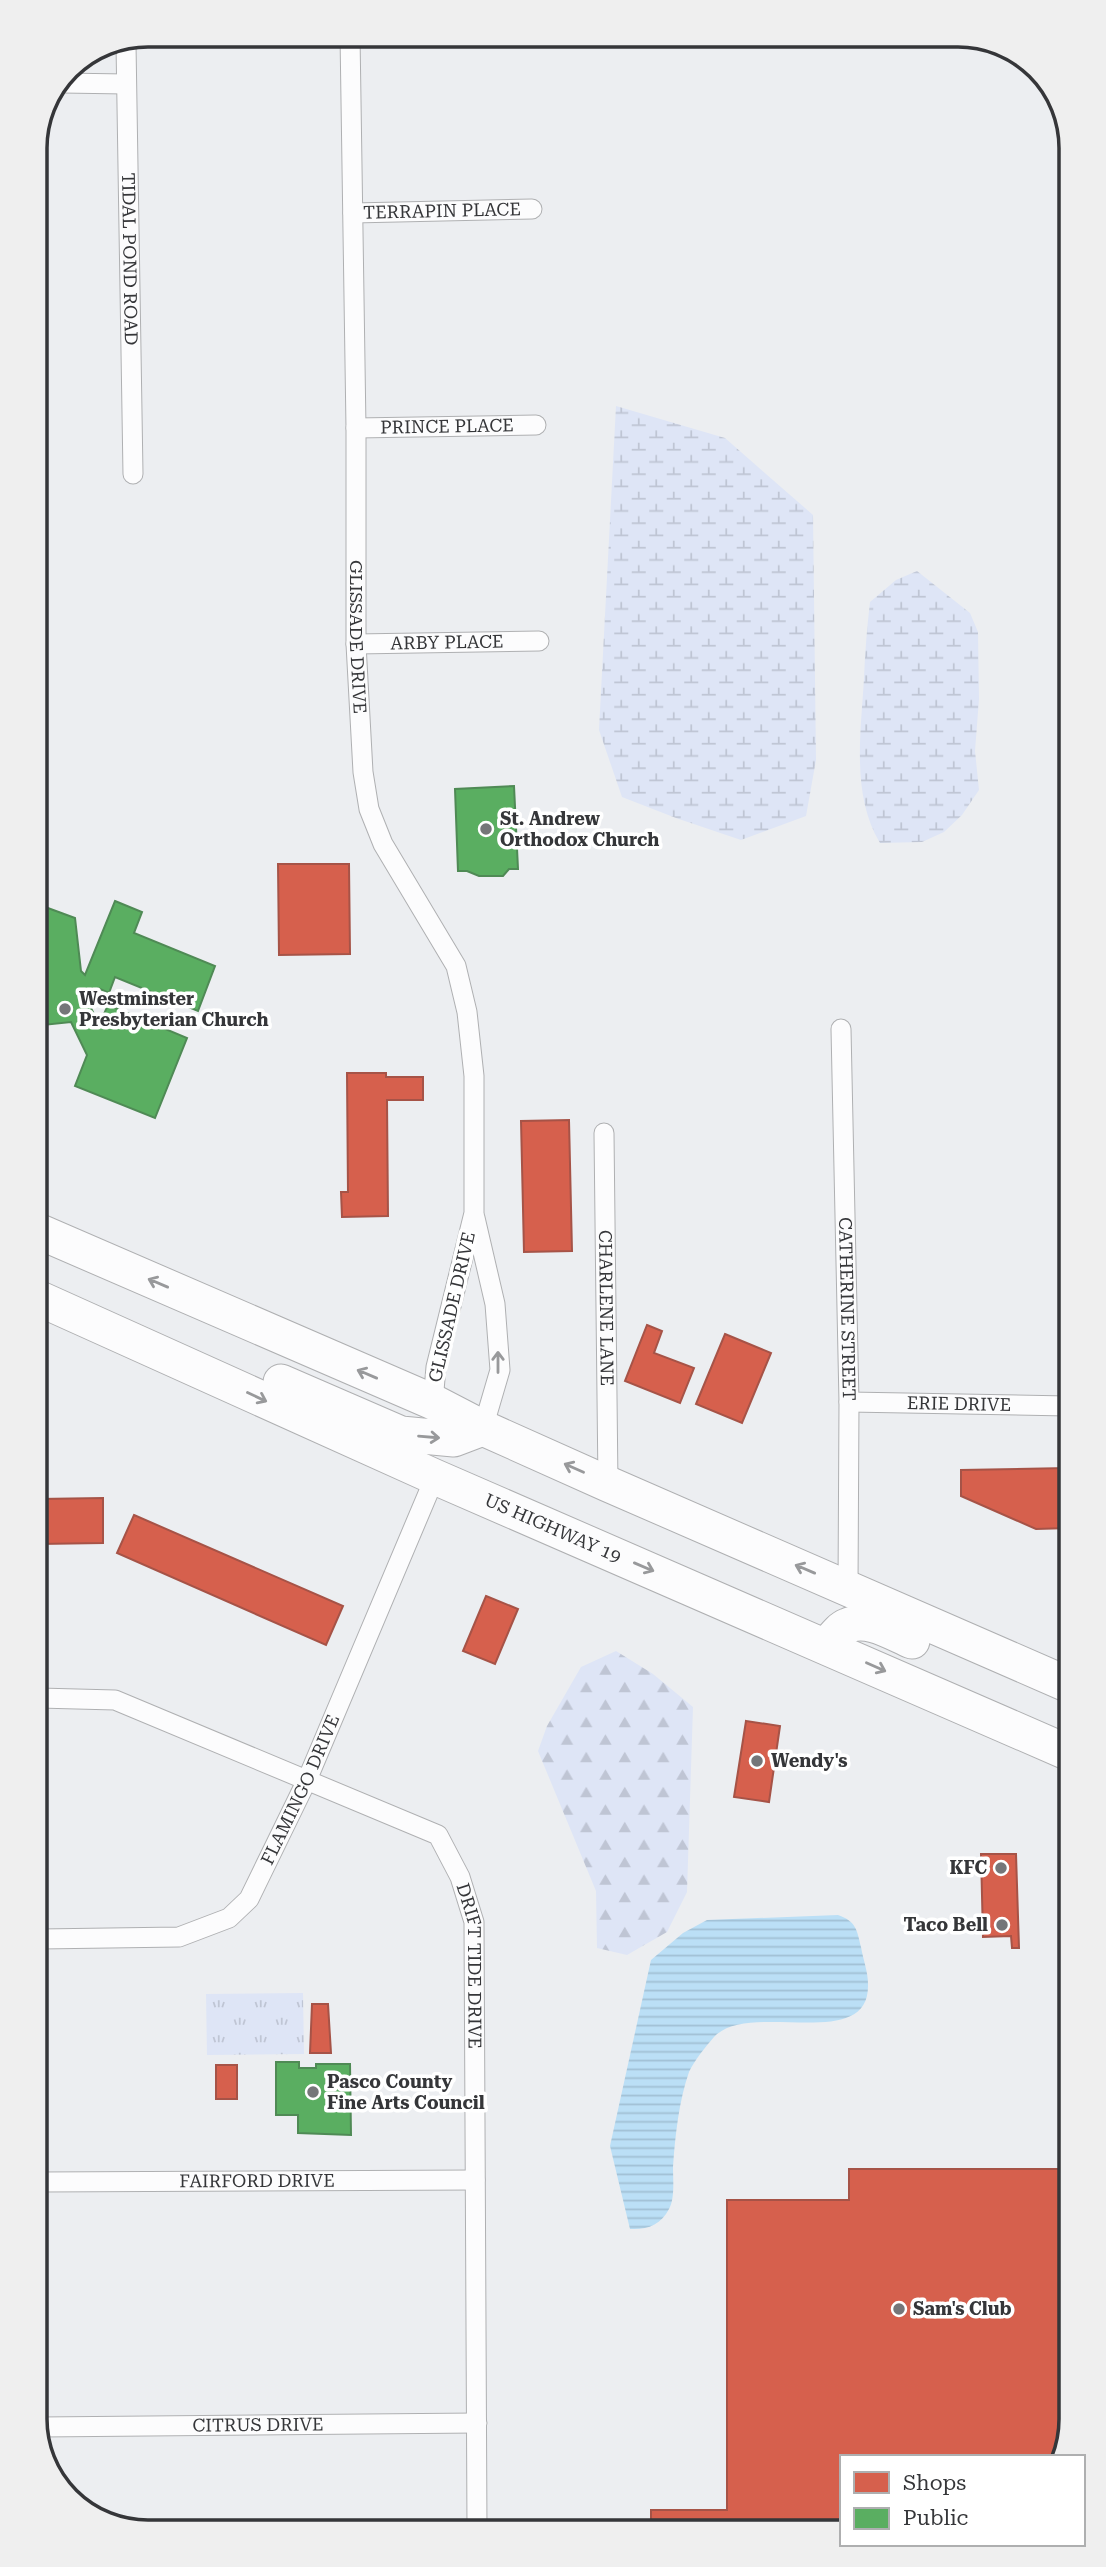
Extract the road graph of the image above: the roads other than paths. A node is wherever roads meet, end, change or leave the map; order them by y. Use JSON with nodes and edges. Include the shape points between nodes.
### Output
{"nodes":[{"id":1,"x":350,"y":47,"type":"edge"},
{"id":2,"x":126,"y":50,"type":"edge"},
{"id":3,"x":72,"y":83,"type":"edge"},
{"id":4,"x":126,"y":84,"type":"junction"},
{"id":5,"x":532,"y":209,"type":"dead end"},
{"id":6,"x":353,"y":213,"type":"junction"},
{"id":7,"x":536,"y":425,"type":"dead end"},
{"id":8,"x":356,"y":428,"type":"junction"},
{"id":9,"x":133,"y":474,"type":"dead end"},
{"id":10,"x":539,"y":641,"type":"dead end"},
{"id":11,"x":356,"y":644,"type":"junction"},
{"id":12,"x":841,"y":1029,"type":"dead end"},
{"id":13,"x":604,"y":1133,"type":"dead end"},
{"id":14,"x":474,"y":1213,"type":"junction"},
{"id":15,"x":47,"y":1235,"type":"edge"},
{"id":16,"x":47,"y":1302,"type":"edge"},
{"id":17,"x":88,"y":1319,"type":"junction"},
{"id":18,"x":433,"y":1402,"type":"junction"},
{"id":19,"x":849,"y":1402,"type":"junction"},
{"id":20,"x":1059,"y":1406,"type":"edge"},
{"id":21,"x":483,"y":1428,"type":"junction"},
{"id":22,"x":435,"y":1477,"type":"junction"},
{"id":23,"x":608,"y":1483,"type":"junction"},
{"id":24,"x":848,"y":1588,"type":"junction"},
{"id":25,"x":827,"y":1645,"type":"junction"},
{"id":26,"x":1059,"y":1681,"type":"edge"},
{"id":27,"x":47,"y":1698,"type":"edge"},
{"id":28,"x":1059,"y":1705,"type":"edge"},
{"id":29,"x":1059,"y":1749,"type":"edge"},
{"id":30,"x":307,"y":1780,"type":"junction"},
{"id":31,"x":47,"y":1939,"type":"edge"},
{"id":32,"x":475,"y":2180,"type":"junction"},
{"id":33,"x":47,"y":2182,"type":"edge"},
{"id":34,"x":477,"y":2423,"type":"junction"},
{"id":35,"x":48,"y":2427,"type":"edge"},
{"id":36,"x":477,"y":2520,"type":"edge"}],
"edges":[{"from":1,"to":6,"type":"street","name":"GLISSADE DRIVE"},
{"from":2,"to":4,"type":"street","name":"TIDAL POND ROAD"},
{"from":3,"to":4,"type":"street"},
{"from":4,"to":9,"type":"street","name":"TIDAL POND ROAD"},
{"from":5,"to":6,"type":"street","name":"TERRAPIN PLACE"},
{"from":6,"to":8,"type":"street","name":"GLISSADE DRIVE"},
{"from":7,"to":8,"type":"street","name":"PRINCE PLACE"},
{"from":8,"to":11,"type":"street","name":"GLISSADE DRIVE"},
{"from":10,"to":11,"type":"street","name":"ARBY PLACE"},
{"from":11,"to":14,"type":"street","name":"GLISSADE DRIVE","via":[[369,809],[383,844],[456,966],[467,1012],[474,1076]]},
{"from":12,"to":19,"type":"street","name":"CATHERINE STREET"},
{"from":13,"to":23,"type":"street","name":"CHARLENE LANE"},
{"from":14,"to":18,"type":"street","name":"GLISSADE DRIVE","via":[[436,1367]]},
{"from":21,"to":14,"type":"street","name":"GLISSADE DRIVE","one_way":true,"via":[[500,1370],[495,1304]]},
{"from":18,"to":15,"type":"highway","one_way":true},
{"from":16,"to":17,"type":"highway","name":"US HIGHWAY 19"},
{"from":17,"to":21,"type":"highway","one_way":true,"via":[[224,1357],[401,1434],[454,1439]]},
{"from":17,"to":22,"type":"highway","name":"US HIGHWAY 19","one_way":true},
{"from":18,"to":21,"type":"highway"},
{"from":19,"to":20,"type":"street","name":"ERIE DRIVE"},
{"from":19,"to":24,"type":"street","name":"CATHERINE STREET"},
{"from":23,"to":21,"type":"highway","one_way":true},
{"from":22,"to":25,"type":"highway","name":"US HIGHWAY 19","one_way":true},
{"from":22,"to":30,"type":"street","name":"FLAMINGO DRIVE"},
{"from":24,"to":23,"type":"highway","one_way":true},
{"from":24,"to":26,"type":"highway"},
{"from":25,"to":28,"type":"highway","via":[[849,1624],[869,1623]]},
{"from":25,"to":29,"type":"highway","name":"US HIGHWAY 19","one_way":true},
{"from":27,"to":30,"type":"street","name":"DRIFT TIDE DRIVE","via":[[115,1700]]},
{"from":30,"to":31,"type":"street","name":"FLAMINGO DRIVE","via":[[249,1899],[229,1918],[179,1937]]},
{"from":30,"to":32,"type":"street","name":"DRIFT TIDE DRIVE","via":[[438,1835],[460,1877],[474,1922]]},
{"from":32,"to":33,"type":"street","name":"FAIRFORD DRIVE"},
{"from":32,"to":34,"type":"street","name":"DRIFT TIDE DRIVE"},
{"from":34,"to":35,"type":"street","name":"CITRUS DRIVE"},
{"from":34,"to":36,"type":"street","name":"DRIFT TIDE DRIVE"}]}
